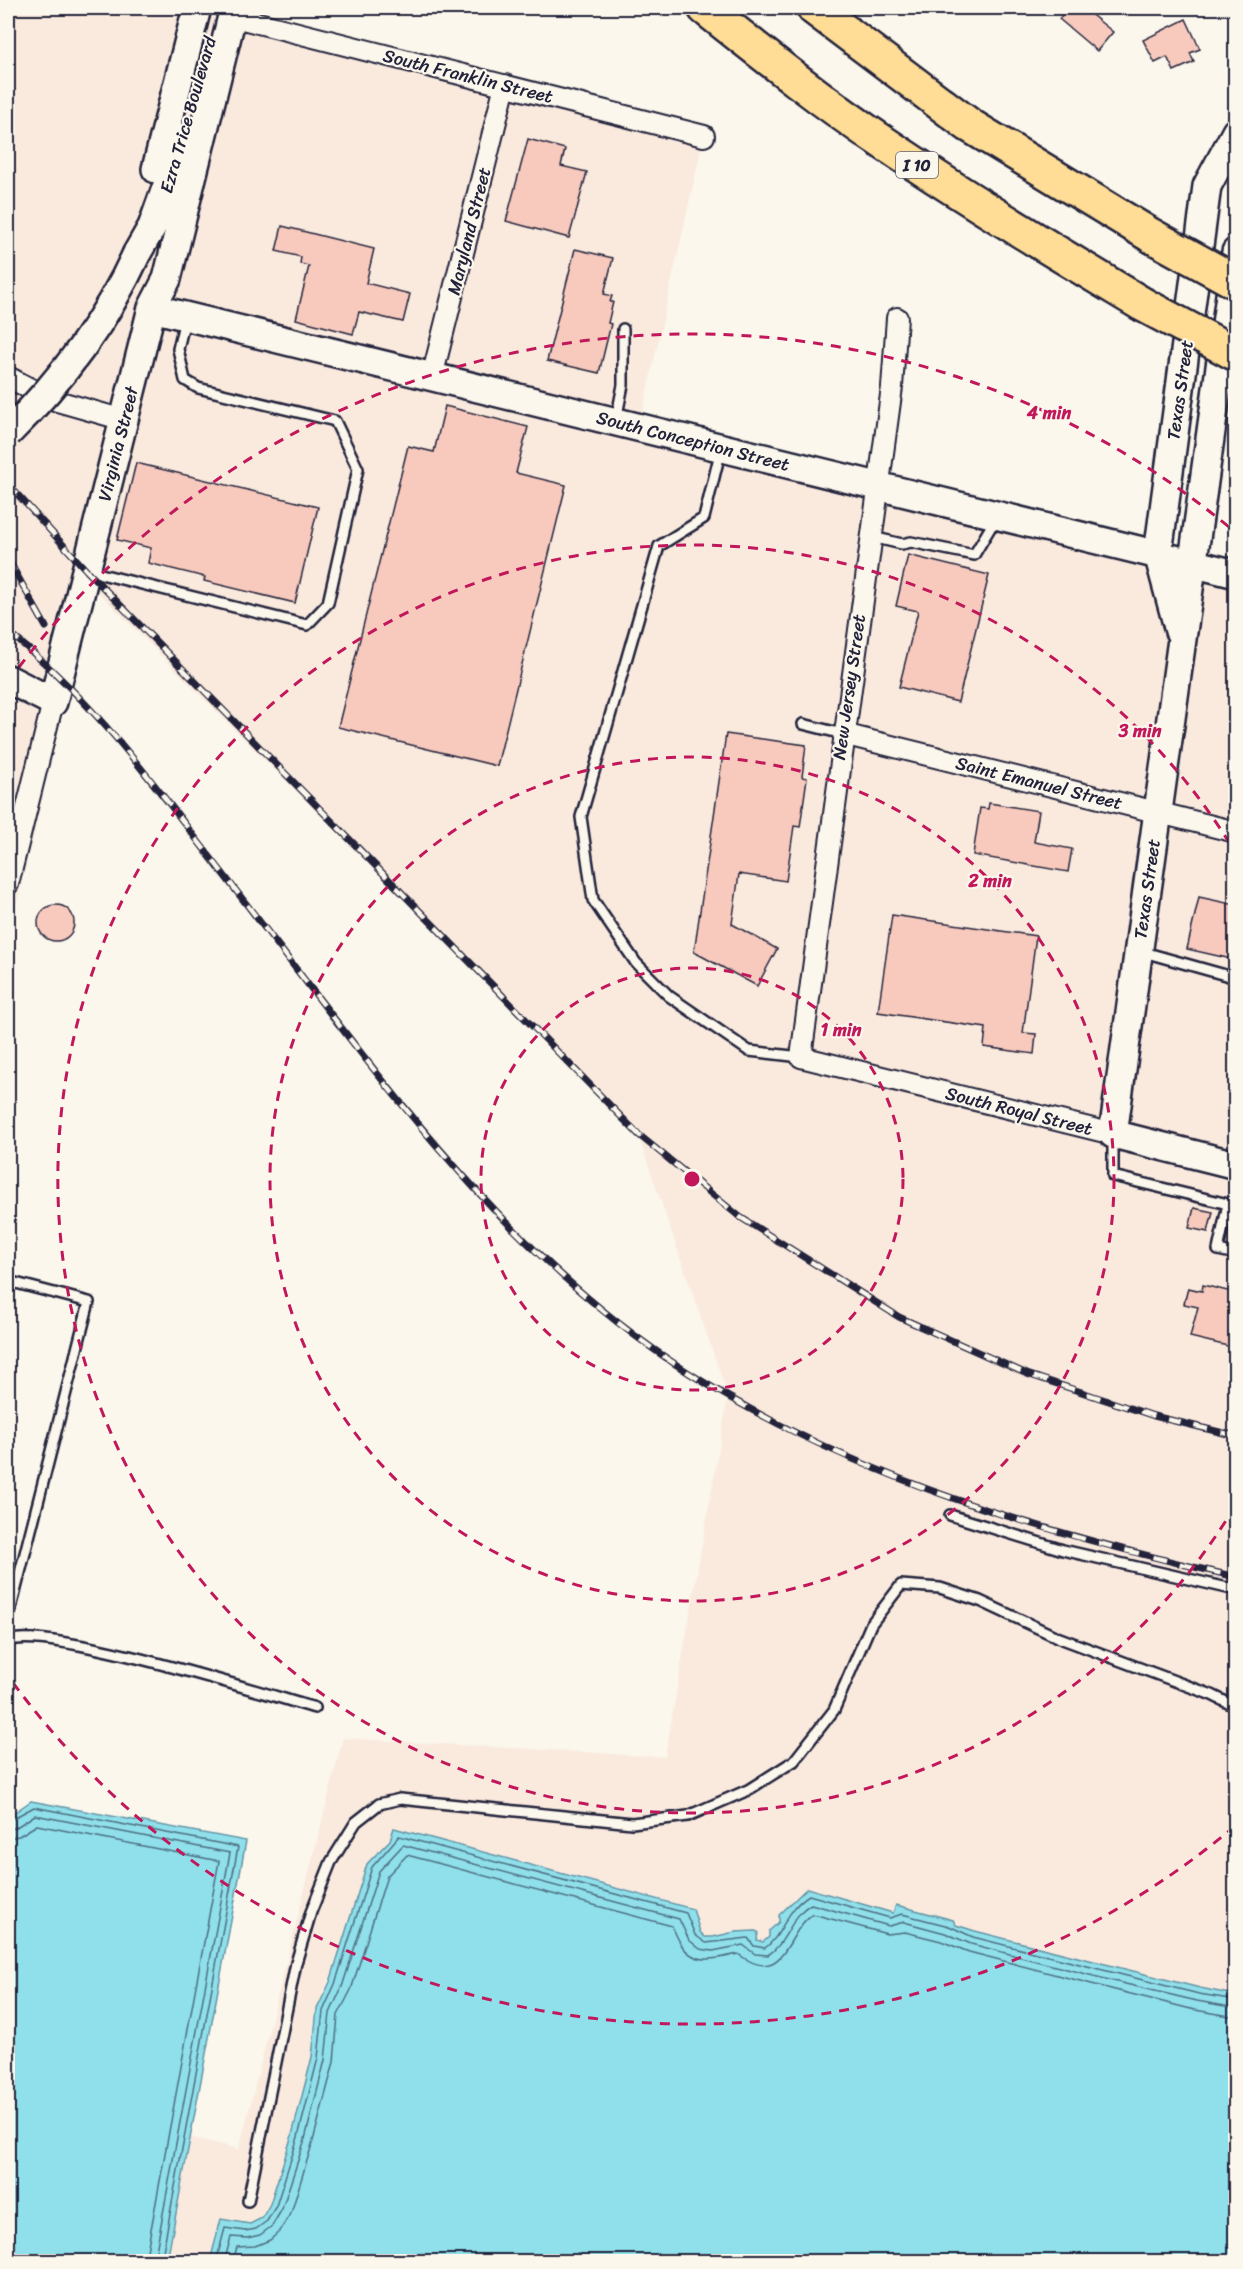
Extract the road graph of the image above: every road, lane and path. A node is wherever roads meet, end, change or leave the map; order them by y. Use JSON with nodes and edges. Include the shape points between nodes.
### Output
{"nodes":[{"id":1,"x":705,"y":8,"type":"edge"},
{"id":2,"x":814,"y":8,"type":"edge"},
{"id":3,"x":843,"y":8,"type":"edge"},
{"id":4,"x":210,"y":9,"type":"edge"},
{"id":5,"x":892,"y":65,"type":"junction"},
{"id":6,"x":505,"y":85,"type":"junction"},
{"id":7,"x":704,"y":136,"type":"dead end"},
{"id":8,"x":1235,"y":142,"type":"edge"},
{"id":9,"x":1236,"y":252,"type":"edge"},
{"id":10,"x":137,"y":253,"type":"junction"},
{"id":11,"x":1236,"y":282,"type":"edge"},
{"id":12,"x":152,"y":308,"type":"junction"},
{"id":13,"x":185,"y":316,"type":"junction"},
{"id":14,"x":897,"y":318,"type":"dead end"},
{"id":15,"x":623,"y":329,"type":"dead end"},
{"id":16,"x":1236,"y":354,"type":"edge"},
{"id":17,"x":8,"y":377,"type":"edge"},
{"id":18,"x":432,"y":377,"type":"junction"},
{"id":19,"x":124,"y":420,"type":"junction"},
{"id":20,"x":615,"y":422,"type":"junction"},
{"id":21,"x":8,"y":433,"type":"edge"},
{"id":22,"x":721,"y":448,"type":"junction"},
{"id":23,"x":876,"y":486,"type":"junction"},
{"id":24,"x":998,"y":515,"type":"junction"},
{"id":25,"x":869,"y":536,"type":"junction"},
{"id":26,"x":1158,"y":554,"type":"junction"},
{"id":27,"x":1192,"y":563,"type":"junction"},
{"id":28,"x":87,"y":571,"type":"junction"},
{"id":29,"x":1236,"y":574,"type":"edge"},
{"id":30,"x":1182,"y":644,"type":"junction"},
{"id":31,"x":8,"y":679,"type":"edge"},
{"id":32,"x":53,"y":702,"type":"junction"},
{"id":33,"x":803,"y":724,"type":"dead end"},
{"id":34,"x":843,"y":734,"type":"junction"},
{"id":35,"x":1158,"y":813,"type":"junction"},
{"id":36,"x":1236,"y":832,"type":"edge"},
{"id":37,"x":8,"y":884,"type":"edge"},
{"id":38,"x":1139,"y":951,"type":"junction"},
{"id":39,"x":1236,"y":978,"type":"edge"},
{"id":40,"x":801,"y":1057,"type":"junction"},
{"id":41,"x":1113,"y":1134,"type":"junction"},
{"id":42,"x":1236,"y":1165,"type":"edge"},
{"id":43,"x":1236,"y":1254,"type":"edge"},
{"id":44,"x":8,"y":1281,"type":"edge"},
{"id":45,"x":951,"y":1515,"type":"dead end"},
{"id":46,"x":1236,"y":1590,"type":"edge"},
{"id":47,"x":8,"y":1623,"type":"edge"},
{"id":48,"x":10,"y":1640,"type":"edge"},
{"id":49,"x":1236,"y":1707,"type":"edge"},
{"id":50,"x":315,"y":1708,"type":"dead end"},
{"id":51,"x":248,"y":2201,"type":"dead end"}],
"edges":[{"from":1,"to":16,"type":"highway","number":"I 10","bridge":true,"via":[[886,145],[1024,234]]},
{"from":2,"to":5,"type":"highway"},
{"from":3,"to":5,"type":"highway"},
{"from":4,"to":6,"type":"street","name":"South Franklin Street"},
{"from":4,"to":10,"type":"street","name":"Ezra Trice Boulevard"},
{"from":4,"to":10,"type":"street","name":"Ezra Trice Boulevard","via":[[181,116],[182,146],[152,227]]},
{"from":4,"to":12,"type":"street","name":"Virginia Street","via":[[167,279]]},
{"from":5,"to":11,"type":"highway","bridge":true,"via":[[969,125]]},
{"from":6,"to":7,"type":"street","name":"South Franklin Street"},
{"from":6,"to":18,"type":"street","name":"Maryland Street"},
{"from":8,"to":26,"type":"street","name":"Texas Street","via":[[1207,186]]},
{"from":9,"to":27,"type":"street","name":"Texas Street"},
{"from":10,"to":21,"type":"street","name":"Ezra Trice Boulevard","bridge":true,"via":[[122,285],[85,343]]},
{"from":12,"to":13,"type":"street","name":"South Conception Street"},
{"from":12,"to":19,"type":"street","name":"Virginia Street"},
{"from":13,"to":18,"type":"street","name":"South Conception Street"},
{"from":13,"to":28,"type":"lane","via":[[178,349],[185,380],[198,388],[335,421],[358,469],[328,603],[307,625]]},
{"from":14,"to":23,"type":"street","name":"New Jersey Street","via":[[892,387]]},
{"from":15,"to":20,"type":"lane","via":[[623,385]]},
{"from":17,"to":19,"type":"street","via":[[50,399]]},
{"from":18,"to":20,"type":"street","name":"South Conception Street"},
{"from":19,"to":28,"type":"street","name":"Virginia Street"},
{"from":20,"to":22,"type":"street","name":"South Conception Street"},
{"from":22,"to":23,"type":"street","name":"South Conception Street"},
{"from":22,"to":40,"type":"lane","via":[[704,518],[660,546],[581,817],[593,900],[636,963],[669,996],[749,1051]]},
{"from":23,"to":24,"type":"street","name":"South Conception Street"},
{"from":23,"to":25,"type":"street","name":"New Jersey Street"},
{"from":24,"to":25,"type":"lane","via":[[974,555]]},
{"from":24,"to":26,"type":"street","name":"South Conception Street"},
{"from":25,"to":34,"type":"street","name":"New Jersey Street"},
{"from":26,"to":27,"type":"street","name":"South Conception Street"},
{"from":26,"to":30,"type":"street","name":"Texas Street"},
{"from":27,"to":29,"type":"street","name":"South Conception Street"},
{"from":27,"to":30,"type":"street","name":"Texas Street"},
{"from":28,"to":32,"type":"street","name":"Virginia Street"},
{"from":30,"to":35,"type":"street","name":"Texas Street"},
{"from":31,"to":32,"type":"street"},
{"from":32,"to":37,"type":"street","name":"Virginia Street"},
{"from":33,"to":34,"type":"lane"},
{"from":34,"to":35,"type":"street","name":"Saint Emanuel Street"},
{"from":34,"to":40,"type":"street","name":"New Jersey Street"},
{"from":35,"to":36,"type":"street","name":"Saint Emanuel Street"},
{"from":35,"to":38,"type":"street","name":"Texas Street"},
{"from":38,"to":39,"type":"lane"},
{"from":38,"to":41,"type":"street","name":"Texas Street"},
{"from":40,"to":41,"type":"street","name":"South Royal Street"},
{"from":41,"to":42,"type":"street","name":"South Royal Street"},
{"from":41,"to":43,"type":"lane","via":[[1113,1176],[1228,1204],[1218,1251]]},
{"from":44,"to":47,"type":"lane","via":[[89,1302]]},
{"from":45,"to":46,"type":"lane","via":[[1062,1550]]},
{"from":47,"to":48,"type":"lane"},
{"from":48,"to":50,"type":"lane","via":[[54,1640],[119,1654]]},
{"from":49,"to":51,"type":"lane","via":[[1057,1637],[980,1601],[940,1588],[901,1585],[871,1624],[834,1710],[794,1761],[748,1790],[688,1816],[632,1823],[400,1799],[379,1804],[356,1822],[331,1862],[310,1912]]}]}
